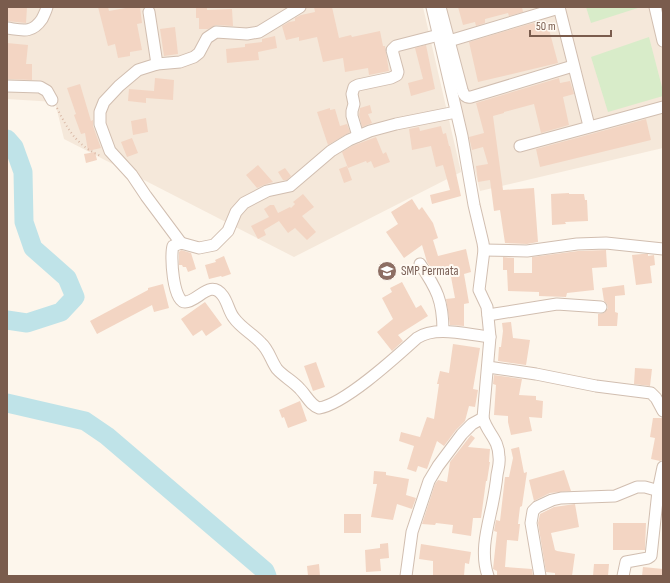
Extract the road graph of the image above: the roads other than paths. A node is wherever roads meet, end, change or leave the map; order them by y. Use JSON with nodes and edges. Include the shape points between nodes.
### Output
{"nodes":[{"id":1,"x":47,"y":7,"type":"edge"},
{"id":2,"x":300,"y":7,"type":"edge"},
{"id":3,"x":432,"y":7,"type":"edge"},
{"id":4,"x":440,"y":7,"type":"edge"},
{"id":5,"x":655,"y":7,"type":"edge"},
{"id":6,"x":559,"y":8,"type":"edge"},
{"id":7,"x":149,"y":12,"type":"dead end"},
{"id":8,"x":661,"y":24,"type":"edge"},
{"id":9,"x":7,"y":28,"type":"edge"},
{"id":10,"x":439,"y":35,"type":"junction"},
{"id":11,"x":449,"y":41,"type":"junction"},
{"id":12,"x":663,"y":41,"type":"edge"},
{"id":13,"x":157,"y":64,"type":"junction"},
{"id":14,"x":573,"y":66,"type":"junction"},
{"id":15,"x":7,"y":86,"type":"edge"},
{"id":16,"x":52,"y":100,"type":"road end"},
{"id":17,"x":663,"y":107,"type":"edge"},
{"id":18,"x":456,"y":112,"type":"junction"},
{"id":19,"x":589,"y":126,"type":"junction"},
{"id":20,"x":358,"y":136,"type":"junction"},
{"id":21,"x":520,"y":146,"type":"dead end"},
{"id":22,"x":181,"y":243,"type":"junction"},
{"id":23,"x":663,"y":249,"type":"edge"},
{"id":24,"x":484,"y":250,"type":"junction"},
{"id":25,"x":420,"y":264,"type":"dead end"},
{"id":26,"x":601,"y":307,"type":"dead end"},
{"id":27,"x":488,"y":315,"type":"junction"},
{"id":28,"x":443,"y":332,"type":"junction"},
{"id":29,"x":490,"y":337,"type":"junction"},
{"id":30,"x":488,"y":367,"type":"junction"},
{"id":31,"x":663,"y":411,"type":"edge"},
{"id":32,"x":483,"y":418,"type":"junction"},
{"id":33,"x":663,"y":467,"type":"edge"},
{"id":34,"x":660,"y":491,"type":"edge"},
{"id":35,"x":406,"y":576,"type":"edge"},
{"id":36,"x":488,"y":576,"type":"edge"},
{"id":37,"x":540,"y":576,"type":"edge"},
{"id":38,"x":622,"y":576,"type":"edge"}],
"edges":[{"from":1,"to":9,"type":"street","via":[[33,29]]},
{"from":2,"to":13,"type":"street","via":[[254,34],[216,32],[207,38],[194,57],[180,62]]},
{"from":3,"to":10,"type":"street"},
{"from":4,"to":11,"type":"street"},
{"from":5,"to":8,"type":"street"},
{"from":6,"to":11,"type":"street"},
{"from":6,"to":14,"type":"street"},
{"from":7,"to":13,"type":"street"},
{"from":8,"to":12,"type":"street"},
{"from":10,"to":18,"type":"street"},
{"from":10,"to":20,"type":"street","via":[[396,46],[392,50],[397,75],[354,88],[352,116]]},
{"from":11,"to":14,"type":"street","via":[[462,90],[467,98]]},
{"from":13,"to":22,"type":"street","via":[[138,70],[104,102],[100,124],[112,154],[132,175]]},
{"from":14,"to":19,"type":"street"},
{"from":15,"to":16,"type":"street","via":[[40,87],[48,91]]},
{"from":17,"to":19,"type":"street"},
{"from":18,"to":20,"type":"street","via":[[396,124]]},
{"from":18,"to":24,"type":"street"},
{"from":19,"to":21,"type":"street"},
{"from":20,"to":22,"type":"street","via":[[331,151],[290,186],[267,190],[244,203],[236,212],[228,231],[214,245],[200,248]]},
{"from":22,"to":28,"type":"street","via":[[174,246],[171,259],[179,298],[185,302],[206,290],[219,292],[235,320],[263,344],[278,369],[315,407],[324,407],[349,393],[422,335]]},
{"from":23,"to":24,"type":"street","via":[[621,243],[593,243],[528,251]]},
{"from":24,"to":27,"type":"street","via":[[479,290],[486,303]]},
{"from":25,"to":28,"type":"street","via":[[440,299]]},
{"from":26,"to":27,"type":"street","via":[[557,304]]},
{"from":27,"to":29,"type":"street"},
{"from":28,"to":29,"type":"street"},
{"from":29,"to":30,"type":"street"},
{"from":30,"to":31,"type":"street","via":[[651,393]]},
{"from":30,"to":32,"type":"street"},
{"from":32,"to":35,"type":"street","via":[[468,427],[429,481],[412,532]]},
{"from":32,"to":36,"type":"street","via":[[496,442],[499,455],[485,538],[484,559]]},
{"from":33,"to":34,"type":"street"},
{"from":34,"to":37,"type":"street","via":[[637,487],[615,496],[561,498],[537,506],[533,511],[531,523]]},
{"from":34,"to":38,"type":"street","via":[[651,556],[626,562]]}]}
